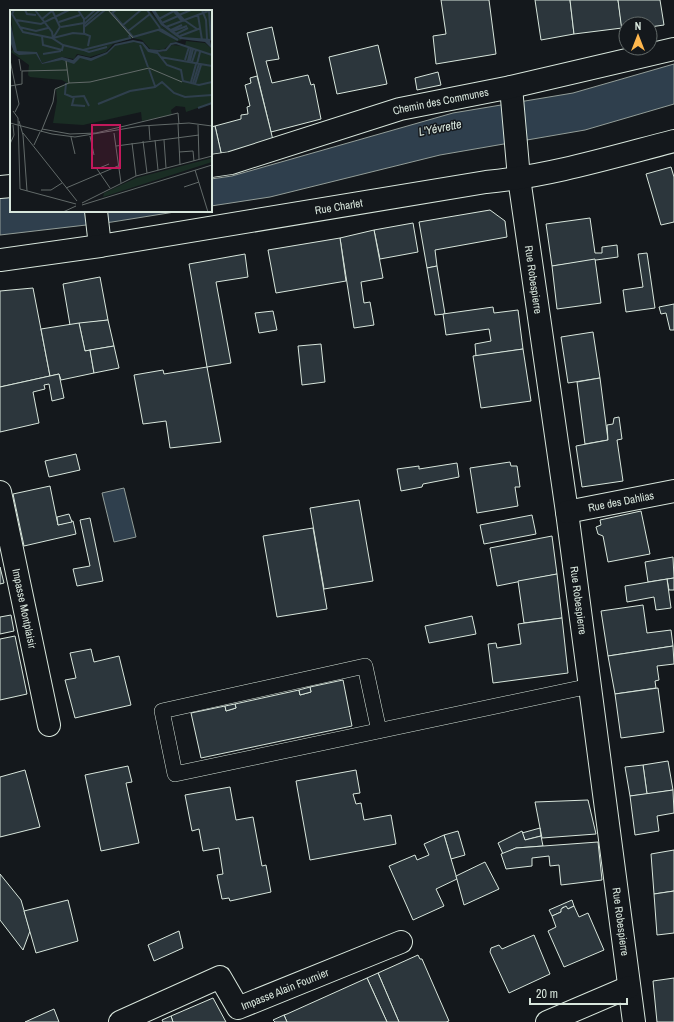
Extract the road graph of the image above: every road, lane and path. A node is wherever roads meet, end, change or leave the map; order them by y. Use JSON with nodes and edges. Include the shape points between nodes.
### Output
{"nodes":[{"id":1,"x":674,"y":49,"type":"edge"},
{"id":2,"x":511,"y":92,"type":"junction"},
{"id":3,"x":674,"y":141,"type":"edge"},
{"id":4,"x":212,"y":166,"type":"edge"},
{"id":5,"x":520,"y":178,"type":"junction"},
{"id":6,"x":10,"y":186,"type":"edge"},
{"id":7,"x":0,"y":187,"type":"edge"},
{"id":8,"x":96,"y":212,"type":"edge"},
{"id":9,"x":99,"y":240,"type":"junction"},
{"id":10,"x":0,"y":260,"type":"edge"},
{"id":11,"x":674,"y":491,"type":"edge"},
{"id":12,"x":0,"y":492,"type":"edge"},
{"id":13,"x":567,"y":512,"type":"junction"},
{"id":14,"x":590,"y":686,"type":"junction"},
{"id":15,"x":49,"y":725,"type":"dead end"},
{"id":16,"x":379,"y":731,"type":"junction"},
{"id":17,"x":401,"y":942,"type":"dead end"},
{"id":18,"x":629,"y":987,"type":"junction"},
{"id":19,"x":120,"y":1022,"type":"edge"},
{"id":20,"x":547,"y":1022,"type":"edge"},
{"id":21,"x":634,"y":1022,"type":"edge"}],
"edges":[{"from":1,"to":2,"type":"street","name":"Chemin des Communes"},
{"from":2,"to":4,"type":"street","name":"Chemin des Communes","via":[[400,109],[231,163]]},
{"from":2,"to":5,"type":"street","name":"Rue Robespierre"},
{"from":3,"to":5,"type":"street","name":"Rue Charlet"},
{"from":5,"to":9,"type":"street","name":"Rue Charlet"},
{"from":5,"to":13,"type":"street","name":"Rue Robespierre"},
{"from":6,"to":7,"type":"street"},
{"from":8,"to":9,"type":"street"},
{"from":9,"to":10,"type":"street","name":"Rue Charlet"},
{"from":11,"to":13,"type":"street","name":"Rue des Dahlias"},
{"from":12,"to":15,"type":"street","name":"Impasse Montplaisir"},
{"from":13,"to":14,"type":"street","name":"Rue Robespierre"},
{"from":14,"to":16,"type":"lane"},
{"from":14,"to":18,"type":"street","name":"Rue Robespierre"},
{"from":16,"to":16,"type":"lane","via":[[365,666],[162,711],[175,774]]},
{"from":17,"to":19,"type":"street","name":"Impasse Alain Fournier","via":[[238,1008],[220,977]]},
{"from":18,"to":20,"type":"street"},
{"from":18,"to":21,"type":"street","name":"Rue Robespierre"}]}
